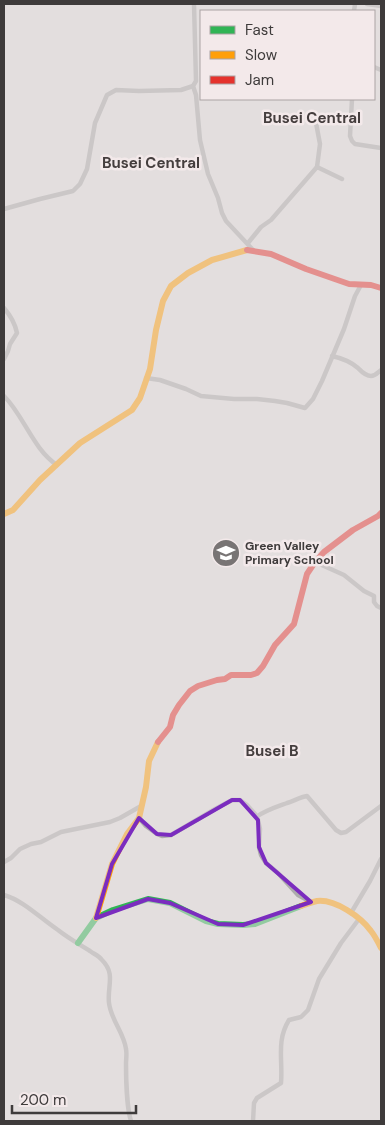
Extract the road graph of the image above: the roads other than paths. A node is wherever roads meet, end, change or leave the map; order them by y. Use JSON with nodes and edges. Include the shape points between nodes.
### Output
{"nodes":[{"id":1,"x":194,"y":4,"type":"edge"},
{"id":2,"x":367,"y":4,"type":"edge"},
{"id":3,"x":381,"y":6,"type":"edge"},
{"id":4,"x":198,"y":81,"type":"edge"},
{"id":5,"x":193,"y":86,"type":"junction"},
{"id":6,"x":352,"y":100,"type":"edge"},
{"id":7,"x":316,"y":123,"type":"dead end"},
{"id":8,"x":381,"y":148,"type":"edge"},
{"id":9,"x":317,"y":167,"type":"junction"},
{"id":10,"x":342,"y":179,"type":"dead end"},
{"id":11,"x":4,"y":209,"type":"edge"},
{"id":12,"x":248,"y":243,"type":"junction"},
{"id":13,"x":254,"y":251,"type":"junction"},
{"id":14,"x":361,"y":285,"type":"junction"},
{"id":15,"x":381,"y":288,"type":"edge"},
{"id":16,"x":4,"y":308,"type":"edge"},
{"id":17,"x":332,"y":356,"type":"junction"},
{"id":18,"x":4,"y":359,"type":"edge"},
{"id":19,"x":381,"y":370,"type":"edge"},
{"id":20,"x":146,"y":378,"type":"junction"},
{"id":21,"x":4,"y":396,"type":"edge"},
{"id":22,"x":57,"y":465,"type":"junction"},
{"id":23,"x":381,"y":512,"type":"edge"},
{"id":24,"x":4,"y":514,"type":"edge"},
{"id":25,"x":315,"y":562,"type":"junction"},
{"id":26,"x":381,"y":608,"type":"edge"},
{"id":27,"x":141,"y":806,"type":"junction"},
{"id":28,"x":381,"y":806,"type":"edge"},
{"id":29,"x":256,"y":817,"type":"junction"},
{"id":30,"x":139,"y":818,"type":"junction"},
{"id":31,"x":381,"y":859,"type":"edge"},
{"id":32,"x":4,"y":862,"type":"edge"},
{"id":33,"x":4,"y":895,"type":"edge"},
{"id":34,"x":311,"y":902,"type":"junction"},
{"id":35,"x":351,"y":913,"type":"junction"},
{"id":36,"x":96,"y":918,"type":"junction"},
{"id":37,"x":359,"y":918,"type":"junction"},
{"id":38,"x":78,"y":944,"type":"junction"},
{"id":39,"x":381,"y":948,"type":"edge"},
{"id":40,"x":131,"y":1121,"type":"edge"},
{"id":41,"x":252,"y":1121,"type":"edge"}],
"edges":[{"from":1,"to":4,"type":"street"},
{"from":2,"to":3,"type":"street"},
{"from":4,"to":5,"type":"street"},
{"from":5,"to":11,"type":"street","via":[[181,90],[116,90],[107,95],[95,122],[80,184],[73,191]]},
{"from":5,"to":12,"type":"street","via":[[198,133],[208,174],[226,221]]},
{"from":6,"to":8,"type":"street","via":[[352,141]]},
{"from":7,"to":9,"type":"street","via":[[320,144]]},
{"from":9,"to":10,"type":"street"},
{"from":9,"to":12,"type":"street"},
{"from":12,"to":13,"type":"street"},
{"from":13,"to":14,"type":"street","via":[[271,254],[349,284]]},
{"from":13,"to":20,"type":"street","via":[[212,260],[172,286],[163,301]]},
{"from":14,"to":15,"type":"street"},
{"from":14,"to":17,"type":"street"},
{"from":16,"to":18,"type":"street","via":[[17,333]]},
{"from":17,"to":19,"type":"street","via":[[346,360],[366,375],[375,375]]},
{"from":17,"to":20,"type":"street","via":[[313,399],[305,408],[287,402],[202,396]]},
{"from":20,"to":22,"type":"street","via":[[140,398],[132,410],[80,443]]},
{"from":21,"to":22,"type":"street","via":[[35,441]]},
{"from":22,"to":24,"type":"street","via":[[13,510]]},
{"from":23,"to":25,"type":"street","via":[[353,530]]},
{"from":25,"to":26,"type":"street","via":[[344,575],[374,596],[374,602]]},
{"from":25,"to":27,"type":"street","via":[[307,574],[294,624],[275,645],[257,673],[231,676],[198,686],[179,705],[149,761]]},
{"from":27,"to":30,"type":"street"},
{"from":27,"to":32,"type":"street","via":[[110,822],[61,832],[31,844]]},
{"from":28,"to":29,"type":"street","via":[[340,833],[308,796],[274,807]]},
{"from":29,"to":30,"type":"street","via":[[240,800],[232,800],[171,835],[162,836]]},
{"from":29,"to":34,"type":"street","via":[[260,829],[259,847],[266,863],[298,895]]},
{"from":30,"to":36,"type":"street","via":[[112,864]]},
{"from":31,"to":35,"type":"street"},
{"from":33,"to":38,"type":"street","via":[[27,906]]},
{"from":34,"to":35,"type":"street","via":[[330,902]]},
{"from":34,"to":36,"type":"street","via":[[255,924],[243,925],[206,921],[170,903],[148,899]]},
{"from":35,"to":37,"type":"street"},
{"from":36,"to":38,"type":"street"},
{"from":37,"to":39,"type":"street"},
{"from":37,"to":41,"type":"street","via":[[319,979],[308,1010],[301,1017],[289,1020],[283,1029],[281,1082],[257,1098]]},
{"from":38,"to":40,"type":"street","via":[[102,959],[110,970],[109,1002],[126,1050]]}]}
